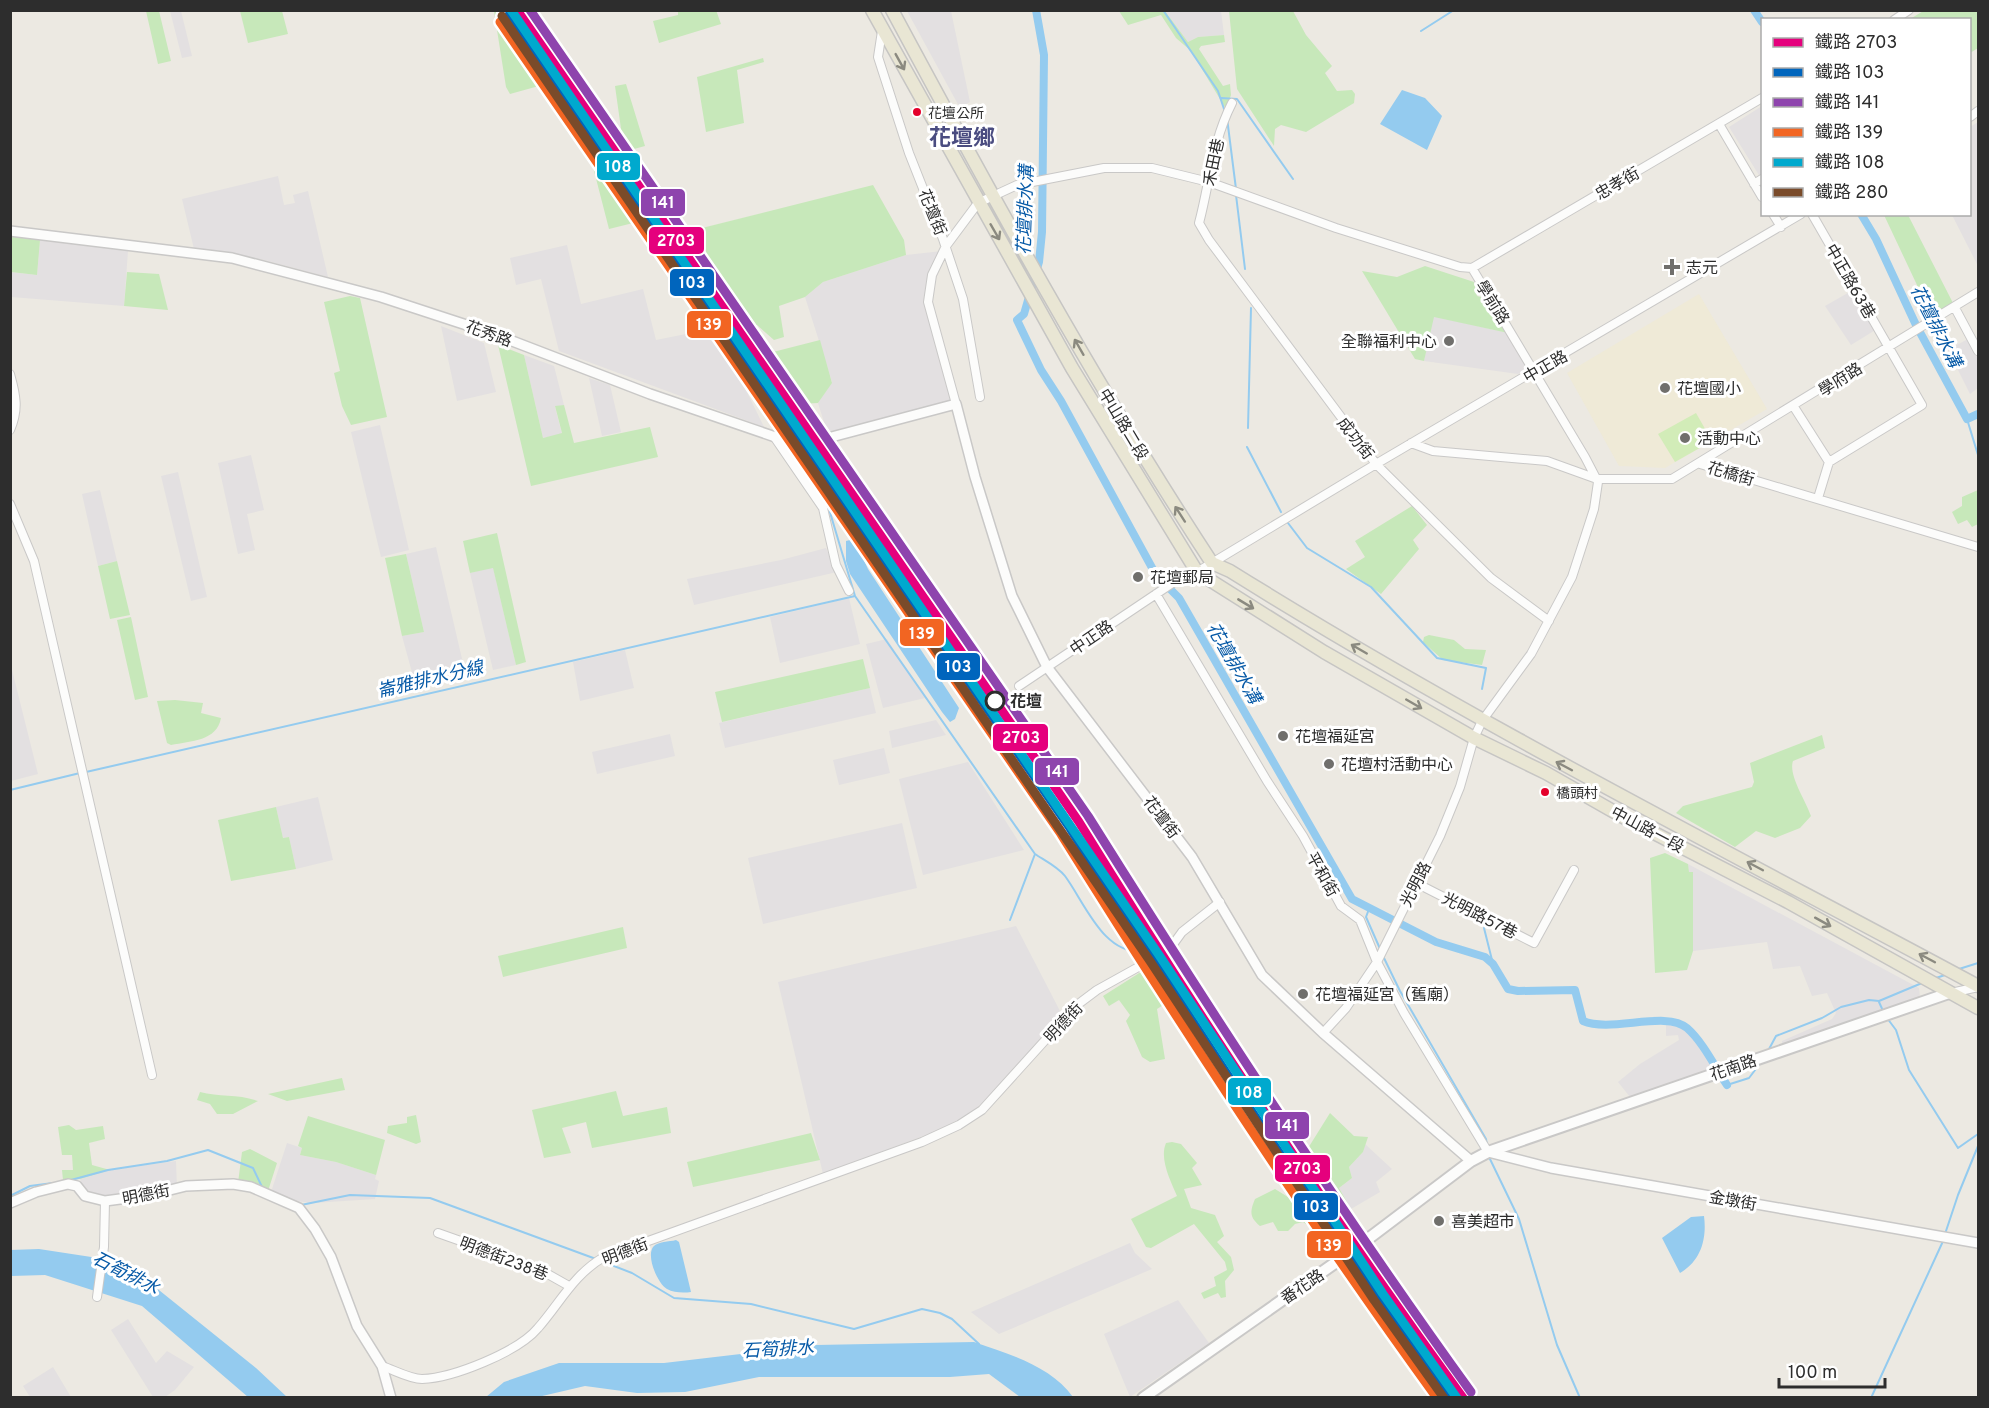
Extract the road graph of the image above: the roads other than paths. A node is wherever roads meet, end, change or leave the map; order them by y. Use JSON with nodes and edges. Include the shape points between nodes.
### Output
{"nodes":[{"id":1,"x":872,"y":10,"type":"edge"},
{"id":2,"x":892,"y":10,"type":"edge"},
{"id":3,"x":883,"y":30,"type":"junction"},
{"id":4,"x":1761,"y":99,"type":"edge"},
{"id":5,"x":1232,"y":103,"type":"dead end"},
{"id":6,"x":1719,"y":124,"type":"junction"},
{"id":7,"x":1761,"y":180,"type":"edge"},
{"id":8,"x":1209,"y":182,"type":"junction"},
{"id":9,"x":1754,"y":184,"type":"junction"},
{"id":10,"x":1761,"y":195,"type":"edge"},
{"id":11,"x":992,"y":196,"type":"junction"},
{"id":12,"x":978,"y":203,"type":"junction"},
{"id":13,"x":1774,"y":216,"type":"edge"},
{"id":14,"x":1799,"y":216,"type":"edge"},
{"id":15,"x":1813,"y":216,"type":"edge"},
{"id":16,"x":1199,"y":223,"type":"joint"},
{"id":17,"x":1781,"y":227,"type":"junction"},
{"id":18,"x":10,"y":231,"type":"edge"},
{"id":19,"x":946,"y":246,"type":"junction"},
{"id":20,"x":1472,"y":268,"type":"junction"},
{"id":21,"x":1978,"y":292,"type":"edge"},
{"id":22,"x":1955,"y":308,"type":"junction"},
{"id":23,"x":1889,"y":348,"type":"junction"},
{"id":24,"x":1978,"y":351,"type":"edge"},
{"id":25,"x":1536,"y":372,"type":"junction"},
{"id":26,"x":10,"y":374,"type":"edge"},
{"id":27,"x":980,"y":397,"type":"dead end"},
{"id":28,"x":956,"y":404,"type":"junction"},
{"id":29,"x":1794,"y":407,"type":"junction"},
{"id":30,"x":10,"y":430,"type":"edge"},
{"id":31,"x":775,"y":438,"type":"junction"},
{"id":32,"x":1412,"y":443,"type":"junction"},
{"id":33,"x":1828,"y":462,"type":"junction"},
{"id":34,"x":1376,"y":464,"type":"junction"},
{"id":35,"x":1700,"y":464,"type":"junction"},
{"id":36,"x":1597,"y":479,"type":"junction"},
{"id":37,"x":1818,"y":498,"type":"junction"},
{"id":38,"x":10,"y":504,"type":"edge"},
{"id":39,"x":1978,"y":547,"type":"edge"},
{"id":40,"x":1212,"y":563,"type":"junction"},
{"id":41,"x":1197,"y":572,"type":"junction"},
{"id":42,"x":849,"y":591,"type":"dead end"},
{"id":43,"x":1156,"y":594,"type":"junction"},
{"id":44,"x":1549,"y":621,"type":"junction"},
{"id":45,"x":1047,"y":667,"type":"junction"},
{"id":46,"x":1019,"y":686,"type":"dead end"},
{"id":47,"x":1482,"y":721,"type":"junction"},
{"id":48,"x":1474,"y":738,"type":"junction"},
{"id":49,"x":1574,"y":870,"type":"dead end"},
{"id":50,"x":1416,"y":883,"type":"junction"},
{"id":51,"x":1220,"y":902,"type":"junction"},
{"id":52,"x":1377,"y":962,"type":"junction"},
{"id":53,"x":1978,"y":986,"type":"edge"},
{"id":54,"x":1949,"y":993,"type":"junction"},
{"id":55,"x":1978,"y":1008,"type":"edge"},
{"id":56,"x":1323,"y":1033,"type":"junction"},
{"id":57,"x":152,"y":1075,"type":"dead end"},
{"id":58,"x":1488,"y":1152,"type":"junction"},
{"id":59,"x":1472,"y":1161,"type":"junction"},
{"id":60,"x":105,"y":1201,"type":"junction"},
{"id":61,"x":10,"y":1203,"type":"edge"},
{"id":62,"x":438,"y":1233,"type":"dead end"},
{"id":63,"x":1978,"y":1243,"type":"edge"},
{"id":64,"x":569,"y":1286,"type":"junction"},
{"id":65,"x":97,"y":1297,"type":"dead end"},
{"id":66,"x":382,"y":1366,"type":"junction"},
{"id":67,"x":391,"y":1398,"type":"edge"},
{"id":68,"x":1143,"y":1398,"type":"edge"}],
"edges":[{"from":1,"to":3,"type":"main road"},
{"from":2,"to":11,"type":"main road"},
{"from":3,"to":12,"type":"main road","one_way":true},
{"from":3,"to":19,"type":"street","name":"花壇街","via":[[878,57],[909,153]]},
{"from":4,"to":6,"type":"street","name":"忠孝街"},
{"from":5,"to":8,"type":"street","name":"禾田巷","via":[[1211,158]]},
{"from":6,"to":9,"type":"street"},
{"from":6,"to":20,"type":"street","name":"忠孝街"},
{"from":7,"to":9,"type":"street"},
{"from":8,"to":11,"type":"street","name":"學前路","via":[[1152,168],[1104,168],[1035,180]]},
{"from":8,"to":16,"type":"street","name":"禾田巷"},
{"from":8,"to":20,"type":"street","name":"學前路","via":[[1336,228]]},
{"from":9,"to":10,"type":"street"},
{"from":11,"to":12,"type":"street"},
{"from":40,"to":11,"type":"main road","name":"中山路二段","one_way":true,"via":[[1137,446]]},
{"from":12,"to":19,"type":"street"},
{"from":12,"to":41,"type":"main road","name":"中山路二段","one_way":true},
{"from":13,"to":17,"type":"street"},
{"from":14,"to":17,"type":"street","name":"中正路"},
{"from":15,"to":23,"type":"street","name":"中正路63巷"},
{"from":16,"to":34,"type":"street","name":"成功街"},
{"from":17,"to":25,"type":"street","name":"中正路"},
{"from":18,"to":31,"type":"street","name":"花秀路","via":[[232,258],[370,294],[494,334]]},
{"from":19,"to":27,"type":"street","name":"花壇街","via":[[963,299]]},
{"from":19,"to":28,"type":"street","via":[[932,275],[928,302]]},
{"from":20,"to":25,"type":"street","name":"學前路"},
{"from":21,"to":22,"type":"street","name":"學府路"},
{"from":22,"to":23,"type":"street","name":"學府路"},
{"from":22,"to":24,"type":"street"},
{"from":23,"to":29,"type":"street","name":"學府路"},
{"from":23,"to":33,"type":"street","name":"中正路63巷","via":[[1922,405]]},
{"from":25,"to":32,"type":"street","name":"中正路"},
{"from":25,"to":36,"type":"street","name":"學前路"},
{"from":26,"to":30,"type":"street","via":[[17,397],[16,417]]},
{"from":28,"to":31,"type":"street","name":"花秀路","via":[[805,444]]},
{"from":28,"to":45,"type":"street","name":"花壇街","via":[[1012,596]]},
{"from":29,"to":33,"type":"street"},
{"from":29,"to":35,"type":"street","name":"學府路"},
{"from":31,"to":42,"type":"street","via":[[823,508],[836,565]]},
{"from":32,"to":34,"type":"street","name":"中正路"},
{"from":32,"to":36,"type":"street","name":"花橋街","via":[[1433,452],[1547,461]]},
{"from":33,"to":37,"type":"street"},
{"from":34,"to":40,"type":"street","name":"中正路"},
{"from":34,"to":44,"type":"street","name":"成功街","via":[[1491,578]]},
{"from":35,"to":36,"type":"street","name":"花橋街","via":[[1672,479]]},
{"from":35,"to":37,"type":"street","name":"花橋街"},
{"from":36,"to":44,"type":"street","via":[[1594,508],[1577,566]]},
{"from":37,"to":39,"type":"street","name":"花橋街"},
{"from":38,"to":57,"type":"street","via":[[34,561]]},
{"from":40,"to":41,"type":"street"},
{"from":47,"to":40,"type":"main road","name":"中山路一段","one_way":true},
{"from":41,"to":43,"type":"street","name":"中正路"},
{"from":41,"to":48,"type":"main road","name":"中山路一段","one_way":true,"via":[[1324,652]]},
{"from":43,"to":45,"type":"street","name":"中正路"},
{"from":43,"to":52,"type":"street","name":"平和街","via":[[1303,836],[1341,906],[1360,920]]},
{"from":44,"to":47,"type":"street","via":[[1521,669]]},
{"from":45,"to":46,"type":"street","name":"中正路"},
{"from":45,"to":51,"type":"street","name":"花壇街","via":[[1163,816]]},
{"from":47,"to":48,"type":"street","name":"光明路"},
{"from":53,"to":47,"type":"main road","name":"中山路一段","one_way":true},
{"from":48,"to":50,"type":"street","name":"光明路","via":[[1460,787]]},
{"from":48,"to":54,"type":"main road","name":"中山路一段","one_way":true,"via":[[1788,902]]},
{"from":49,"to":50,"type":"street","name":"光明路57巷","via":[[1534,943]]},
{"from":50,"to":52,"type":"street","name":"光明路"},
{"from":51,"to":56,"type":"street","name":"花壇街","via":[[1257,969]]},
{"from":51,"to":64,"type":"street","name":"明德街","via":[[1182,932],[1169,950],[1077,1005],[994,1098],[968,1120],[922,1142],[604,1257]]},
{"from":52,"to":56,"type":"street","name":"光明路","via":[[1346,1008]]},
{"from":52,"to":58,"type":"street","name":"平和街"},
{"from":53,"to":54,"type":"street","name":"花南路"},
{"from":54,"to":55,"type":"main road","name":"中山路一段"},
{"from":54,"to":58,"type":"main road","name":"花南路"},
{"from":56,"to":59,"type":"street","name":"花壇街"},
{"from":58,"to":59,"type":"main road","name":"番花路"},
{"from":58,"to":63,"type":"street","name":"金墩街","via":[[1551,1168]]},
{"from":59,"to":68,"type":"main road","name":"番花路"},
{"from":60,"to":61,"type":"street","name":"明德街","via":[[85,1196],[77,1186],[68,1184]]},
{"from":60,"to":65,"type":"street"},
{"from":60,"to":66,"type":"street","name":"明德街","via":[[186,1186],[233,1184],[251,1187],[299,1208],[331,1257],[357,1326]]},
{"from":62,"to":64,"type":"street","name":"明德街238巷","via":[[537,1268]]},
{"from":64,"to":66,"type":"street","name":"明德街","via":[[538,1329],[508,1353],[420,1379]]},
{"from":66,"to":67,"type":"street"}]}
